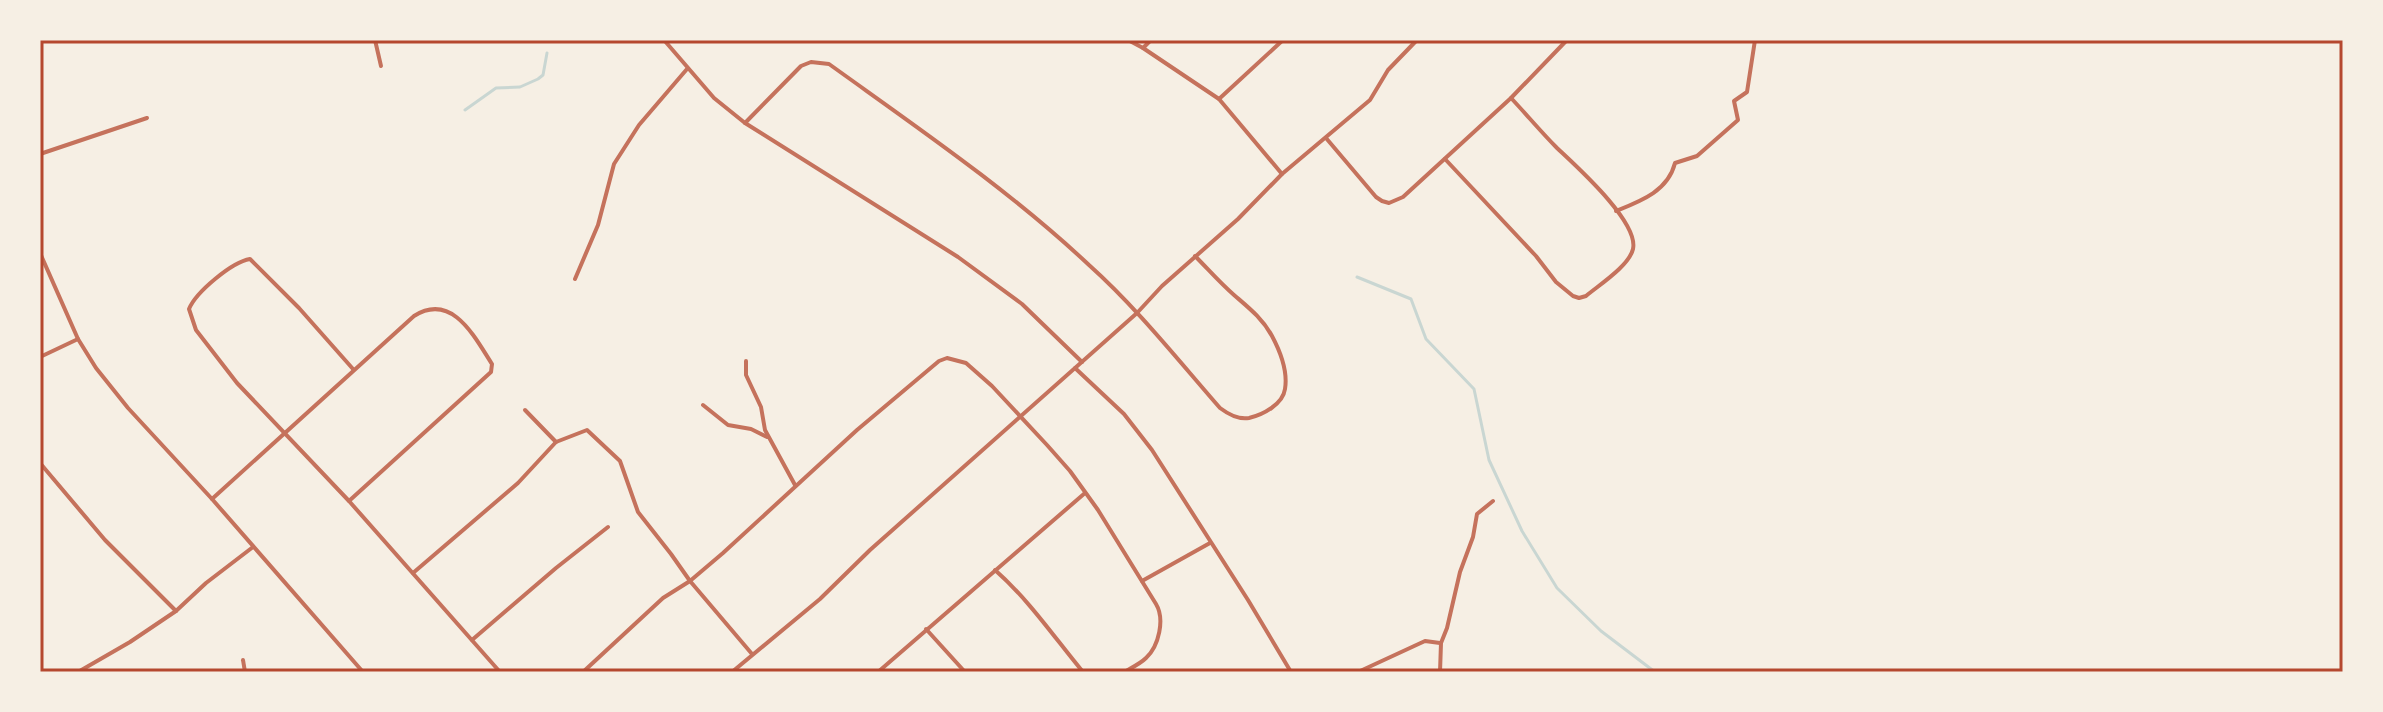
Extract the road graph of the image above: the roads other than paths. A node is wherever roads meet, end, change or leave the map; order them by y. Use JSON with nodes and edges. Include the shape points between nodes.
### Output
{"nodes":[{"id":1,"x":375,"y":40,"type":"edge"},
{"id":2,"x":664,"y":40,"type":"edge"},
{"id":3,"x":1128,"y":40,"type":"edge"},
{"id":4,"x":1151,"y":40,"type":"edge"},
{"id":5,"x":1283,"y":40,"type":"edge"},
{"id":6,"x":1417,"y":40,"type":"edge"},
{"id":7,"x":1567,"y":40,"type":"edge"},
{"id":8,"x":1755,"y":40,"type":"edge"},
{"id":9,"x":1143,"y":48,"type":"junction"},
{"id":10,"x":381,"y":66,"type":"dead end"},
{"id":11,"x":687,"y":69,"type":"junction"},
{"id":12,"x":1511,"y":98,"type":"junction"},
{"id":13,"x":1219,"y":99,"type":"junction"},
{"id":14,"x":147,"y":118,"type":"dead end"},
{"id":15,"x":745,"y":123,"type":"junction"},
{"id":16,"x":1326,"y":138,"type":"junction"},
{"id":17,"x":40,"y":154,"type":"edge"},
{"id":18,"x":1445,"y":159,"type":"junction"},
{"id":19,"x":1282,"y":174,"type":"junction"},
{"id":20,"x":1616,"y":211,"type":"junction"},
{"id":21,"x":40,"y":253,"type":"edge"},
{"id":22,"x":1195,"y":256,"type":"junction"},
{"id":23,"x":575,"y":279,"type":"dead end"},
{"id":24,"x":1137,"y":313,"type":"junction"},
{"id":25,"x":78,"y":339,"type":"junction"},
{"id":26,"x":40,"y":357,"type":"edge"},
{"id":27,"x":746,"y":361,"type":"dead end"},
{"id":28,"x":1082,"y":362,"type":"junction"},
{"id":29,"x":1075,"y":368,"type":"junction"},
{"id":30,"x":353,"y":369,"type":"junction"},
{"id":31,"x":703,"y":405,"type":"dead end"},
{"id":32,"x":525,"y":410,"type":"dead end"},
{"id":33,"x":1021,"y":416,"type":"junction"},
{"id":34,"x":285,"y":434,"type":"junction"},
{"id":35,"x":769,"y":438,"type":"junction"},
{"id":36,"x":556,"y":442,"type":"junction"},
{"id":37,"x":40,"y":463,"type":"edge"},
{"id":38,"x":795,"y":485,"type":"junction"},
{"id":39,"x":1085,"y":493,"type":"junction"},
{"id":40,"x":212,"y":499,"type":"junction"},
{"id":41,"x":349,"y":501,"type":"junction"},
{"id":42,"x":1493,"y":501,"type":"dead end"},
{"id":43,"x":608,"y":527,"type":"dead end"},
{"id":44,"x":1210,"y":543,"type":"junction"},
{"id":45,"x":253,"y":547,"type":"junction"},
{"id":46,"x":995,"y":570,"type":"junction"},
{"id":47,"x":413,"y":573,"type":"junction"},
{"id":48,"x":690,"y":581,"type":"junction"},
{"id":49,"x":1142,"y":581,"type":"junction"},
{"id":50,"x":176,"y":611,"type":"junction"},
{"id":51,"x":926,"y":629,"type":"junction"},
{"id":52,"x":472,"y":640,"type":"junction"},
{"id":53,"x":1441,"y":643,"type":"junction"},
{"id":54,"x":753,"y":654,"type":"junction"},
{"id":55,"x":243,"y":660,"type":"dead end"},
{"id":56,"x":78,"y":672,"type":"edge"},
{"id":57,"x":245,"y":672,"type":"edge"},
{"id":58,"x":363,"y":672,"type":"edge"},
{"id":59,"x":500,"y":672,"type":"edge"},
{"id":60,"x":583,"y":672,"type":"edge"},
{"id":61,"x":732,"y":672,"type":"edge"},
{"id":62,"x":878,"y":672,"type":"edge"},
{"id":63,"x":965,"y":672,"type":"edge"},
{"id":64,"x":1083,"y":672,"type":"edge"},
{"id":65,"x":1124,"y":672,"type":"edge"},
{"id":66,"x":1291,"y":672,"type":"edge"},
{"id":67,"x":1358,"y":672,"type":"edge"},
{"id":68,"x":1440,"y":672,"type":"edge"}],
"edges":[{"from":1,"to":10,"type":"street"},
{"from":2,"to":11,"type":"street"},
{"from":3,"to":9,"type":"street"},
{"from":4,"to":9,"type":"street"},
{"from":5,"to":13,"type":"street"},
{"from":6,"to":16,"type":"street","via":[[1388,70],[1370,100]]},
{"from":7,"to":12,"type":"street"},
{"from":8,"to":20,"type":"street","via":[[1747,92],[1734,101],[1738,120],[1697,156],[1675,163],[1659,189]]},
{"from":9,"to":13,"type":"street"},
{"from":11,"to":15,"type":"street"},
{"from":11,"to":23,"type":"street","via":[[614,164],[598,225]]},
{"from":12,"to":18,"type":"street"},
{"from":12,"to":20,"type":"street"},
{"from":13,"to":19,"type":"street"},
{"from":14,"to":17,"type":"street"},
{"from":15,"to":24,"type":"street","via":[[801,66],[829,64],[1017,201]]},
{"from":15,"to":28,"type":"street","via":[[958,257],[1022,304]]},
{"from":16,"to":18,"type":"street","via":[[1389,203]]},
{"from":16,"to":19,"type":"street"},
{"from":18,"to":20,"type":"street","via":[[1556,282],[1579,298],[1630,256],[1633,237]]},
{"from":19,"to":22,"type":"street"},
{"from":21,"to":25,"type":"street"},
{"from":22,"to":24,"type":"street"},
{"from":22,"to":24,"type":"street","via":[[1271,334],[1285,376],[1281,400],[1248,418],[1228,414]]},
{"from":24,"to":28,"type":"street"},
{"from":25,"to":26,"type":"street"},
{"from":25,"to":40,"type":"street","via":[[128,408]]},
{"from":27,"to":35,"type":"street","via":[[746,375]]},
{"from":28,"to":29,"type":"street"},
{"from":29,"to":33,"type":"street"},
{"from":29,"to":44,"type":"street","via":[[1124,414],[1152,450]]},
{"from":30,"to":34,"type":"street"},
{"from":30,"to":34,"type":"street","via":[[250,259],[193,299],[189,309],[196,330]]},
{"from":30,"to":41,"type":"street","via":[[414,316],[439,308],[456,316],[492,364],[487,378]]},
{"from":31,"to":35,"type":"street","via":[[728,425]]},
{"from":32,"to":36,"type":"street"},
{"from":33,"to":38,"type":"street","via":[[966,363],[947,358]]},
{"from":33,"to":39,"type":"street"},
{"from":33,"to":54,"type":"street"},
{"from":34,"to":40,"type":"street"},
{"from":34,"to":41,"type":"street"},
{"from":35,"to":38,"type":"street"},
{"from":36,"to":47,"type":"street","via":[[518,483]]},
{"from":36,"to":48,"type":"street","via":[[587,430],[620,461],[638,512]]},
{"from":37,"to":50,"type":"street","via":[[105,540]]},
{"from":38,"to":48,"type":"street"},
{"from":39,"to":46,"type":"street"},
{"from":39,"to":49,"type":"street"},
{"from":40,"to":45,"type":"street"},
{"from":41,"to":47,"type":"street"},
{"from":42,"to":53,"type":"street","via":[[1477,514]]},
{"from":43,"to":52,"type":"street"},
{"from":44,"to":49,"type":"street"},
{"from":44,"to":66,"type":"street"},
{"from":45,"to":50,"type":"street"},
{"from":45,"to":58,"type":"street"},
{"from":46,"to":51,"type":"street"},
{"from":46,"to":64,"type":"street"},
{"from":47,"to":52,"type":"street"},
{"from":48,"to":54,"type":"street"},
{"from":48,"to":60,"type":"street","via":[[663,598]]},
{"from":49,"to":65,"type":"street","via":[[1162,621],[1148,657]]},
{"from":50,"to":56,"type":"street"},
{"from":51,"to":62,"type":"street"},
{"from":51,"to":63,"type":"street"},
{"from":52,"to":59,"type":"street"},
{"from":53,"to":67,"type":"street","via":[[1425,641]]},
{"from":53,"to":68,"type":"street"},
{"from":54,"to":61,"type":"street"},
{"from":55,"to":57,"type":"street"}]}
